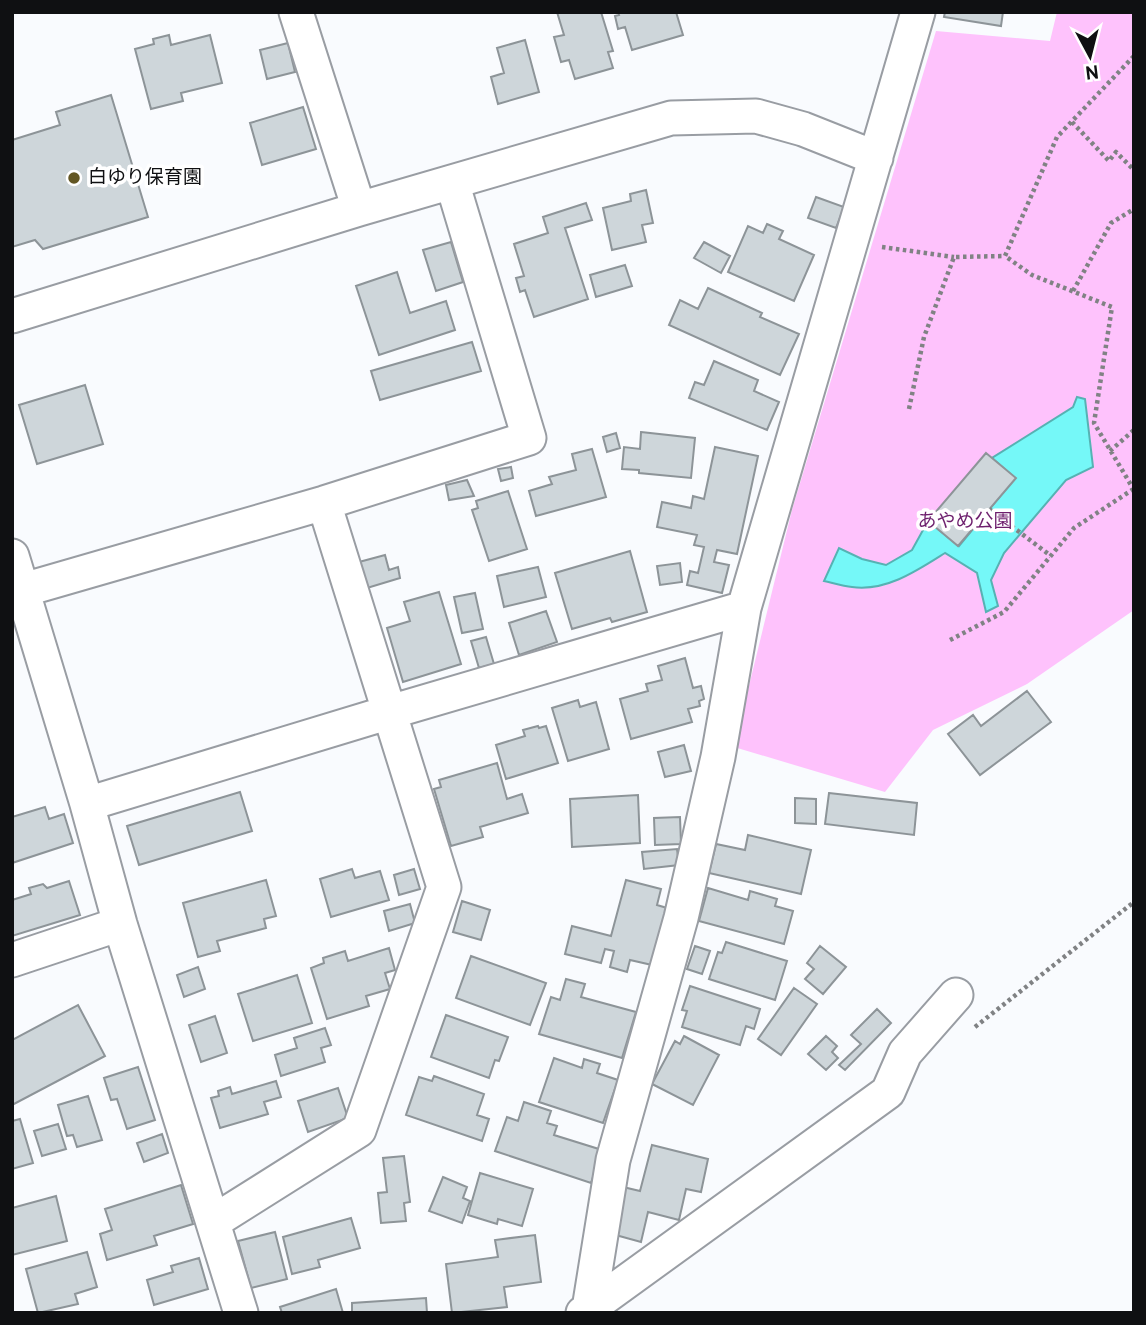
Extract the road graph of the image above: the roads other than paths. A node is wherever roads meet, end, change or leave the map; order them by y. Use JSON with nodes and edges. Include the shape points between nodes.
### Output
{"nodes":[{"id":1,"x":296,"y":12,"type":"edge"},
{"id":2,"x":918,"y":12,"type":"edge"},
{"id":3,"x":876,"y":158,"type":"junction"},
{"id":4,"x":452,"y":182,"type":"junction"},
{"id":5,"x":359,"y":209,"type":"junction"},
{"id":6,"x":12,"y":316,"type":"edge"},
{"id":7,"x":324,"y":503,"type":"junction"},
{"id":8,"x":12,"y":556,"type":"edge"},
{"id":9,"x":23,"y":590,"type":"junction"},
{"id":10,"x":744,"y":608,"type":"junction"},
{"id":11,"x":390,"y":712,"type":"junction"},
{"id":12,"x":88,"y":804,"type":"junction"},
{"id":13,"x":120,"y":924,"type":"junction"},
{"id":14,"x":12,"y":960,"type":"edge"},
{"id":15,"x":956,"y":995,"type":"dead end"},
{"id":16,"x":213,"y":1222,"type":"junction"},
{"id":17,"x":586,"y":1311,"type":"edge"},
{"id":18,"x":241,"y":1313,"type":"edge"}],
"edges":[{"from":1,"to":5,"type":"street"},
{"from":2,"to":3,"type":"street"},
{"from":3,"to":4,"type":"street","via":[[756,116],[671,118]]},
{"from":3,"to":10,"type":"street"},
{"from":4,"to":5,"type":"street"},
{"from":4,"to":7,"type":"street","via":[[529,438]]},
{"from":5,"to":6,"type":"street"},
{"from":7,"to":9,"type":"street"},
{"from":7,"to":11,"type":"street"},
{"from":8,"to":9,"type":"street"},
{"from":9,"to":12,"type":"street"},
{"from":10,"to":11,"type":"street"},
{"from":10,"to":17,"type":"street","via":[[718,757],[681,918],[613,1160]]},
{"from":11,"to":12,"type":"street"},
{"from":11,"to":16,"type":"street","via":[[444,887],[359,1130]]},
{"from":12,"to":13,"type":"street"},
{"from":13,"to":14,"type":"street"},
{"from":13,"to":16,"type":"street"},
{"from":15,"to":17,"type":"street","via":[[905,1053],[888,1092]]},
{"from":16,"to":18,"type":"street"}]}
